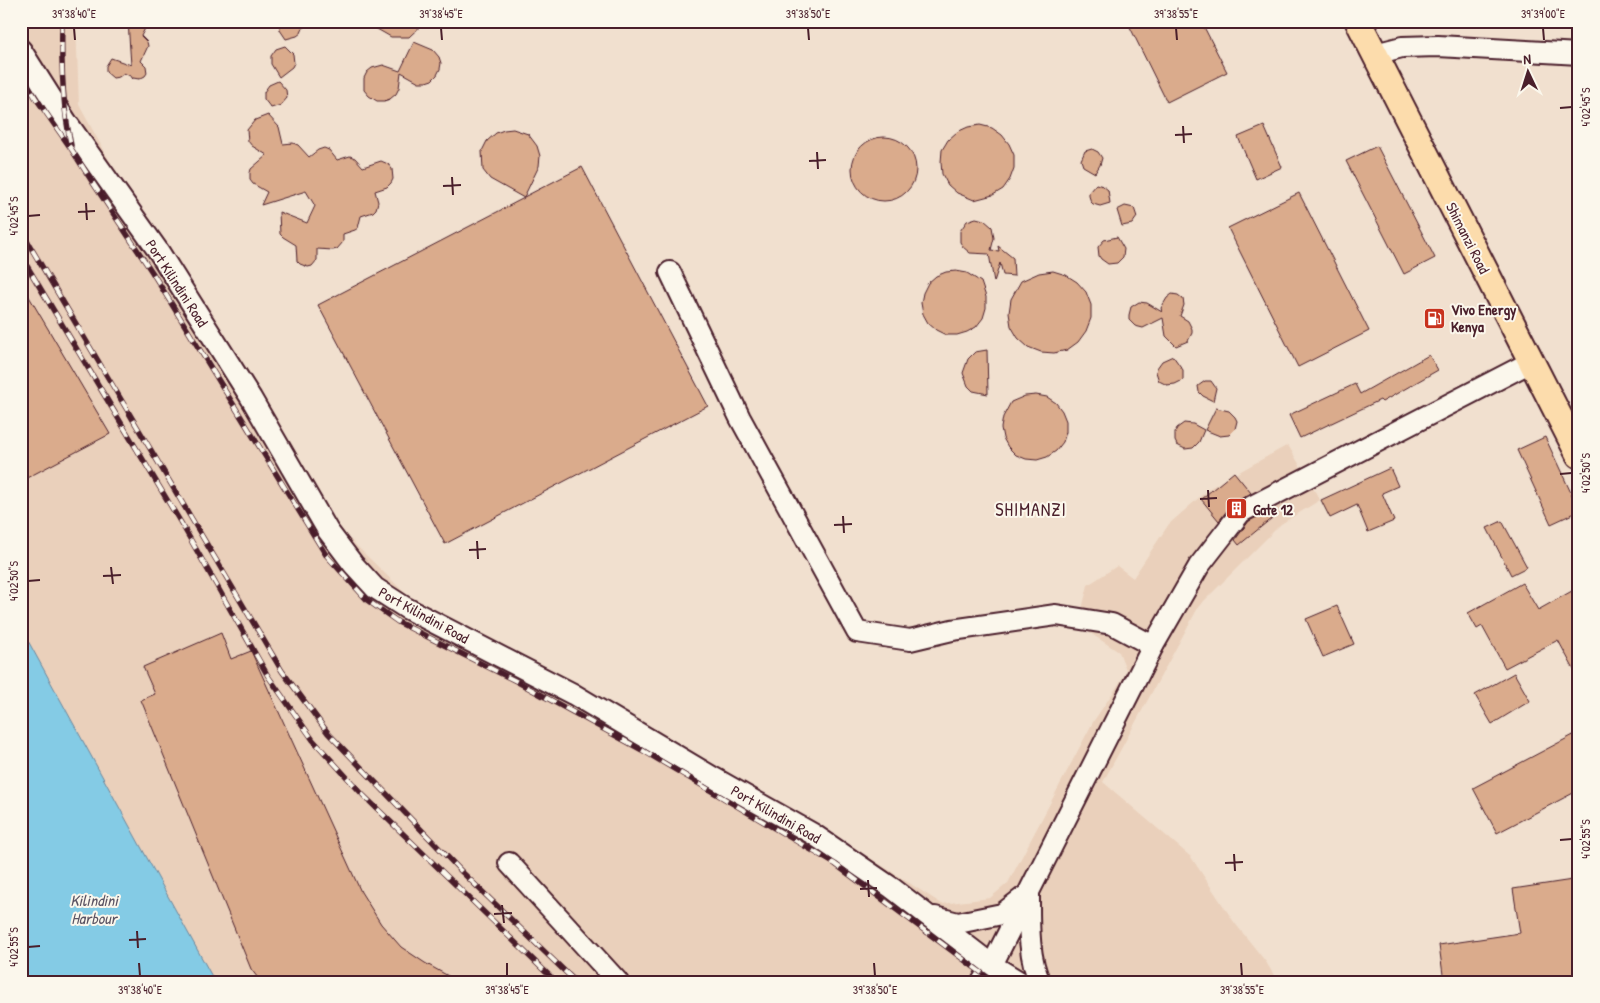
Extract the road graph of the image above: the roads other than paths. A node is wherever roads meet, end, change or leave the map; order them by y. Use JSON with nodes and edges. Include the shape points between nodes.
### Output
{"nodes":[{"id":1,"x":1358,"y":21,"type":"edge"},
{"id":2,"x":21,"y":50,"type":"edge"},
{"id":3,"x":1375,"y":54,"type":"junction"},
{"id":4,"x":1579,"y":54,"type":"edge"},
{"id":5,"x":670,"y":272,"type":"dead end"},
{"id":6,"x":1531,"y":362,"type":"junction"},
{"id":7,"x":1577,"y":448,"type":"edge"},
{"id":8,"x":1153,"y":646,"type":"junction"},
{"id":9,"x":509,"y":863,"type":"dead end"},
{"id":10,"x":1029,"y":893,"type":"junction"},
{"id":11,"x":928,"y":916,"type":"junction"},
{"id":12,"x":987,"y":973,"type":"edge"},
{"id":13,"x":618,"y":982,"type":"edge"},
{"id":14,"x":1020,"y":982,"type":"edge"},
{"id":15,"x":1040,"y":982,"type":"edge"}],
"edges":[{"from":1,"to":3,"type":"main road","name":"Shimanzi Road"},
{"from":2,"to":11,"type":"street","name":"Port Kilindini Road","via":[[66,121],[159,252],[251,398],[328,531],[375,588],[406,608],[573,694],[814,834]]},
{"from":3,"to":4,"type":"street","via":[[1402,47],[1438,46]]},
{"from":3,"to":6,"type":"main road","name":"Shimanzi Road"},
{"from":5,"to":8,"type":"street","via":[[740,418],[857,632],[910,640],[952,630],[1056,615],[1112,624]]},
{"from":6,"to":7,"type":"main road","name":"Shimanzi Road"},
{"from":6,"to":8,"type":"street","via":[[1241,512],[1199,566]]},
{"from":8,"to":10,"type":"street"},
{"from":9,"to":13,"type":"street"},
{"from":10,"to":11,"type":"street","via":[[1002,914],[958,923]]},
{"from":10,"to":12,"type":"street"},
{"from":10,"to":15,"type":"street","via":[[1030,937]]},
{"from":11,"to":12,"type":"street","name":"Port Kilindini Road"},
{"from":12,"to":14,"type":"street","name":"Port Kilindini Road"}]}
